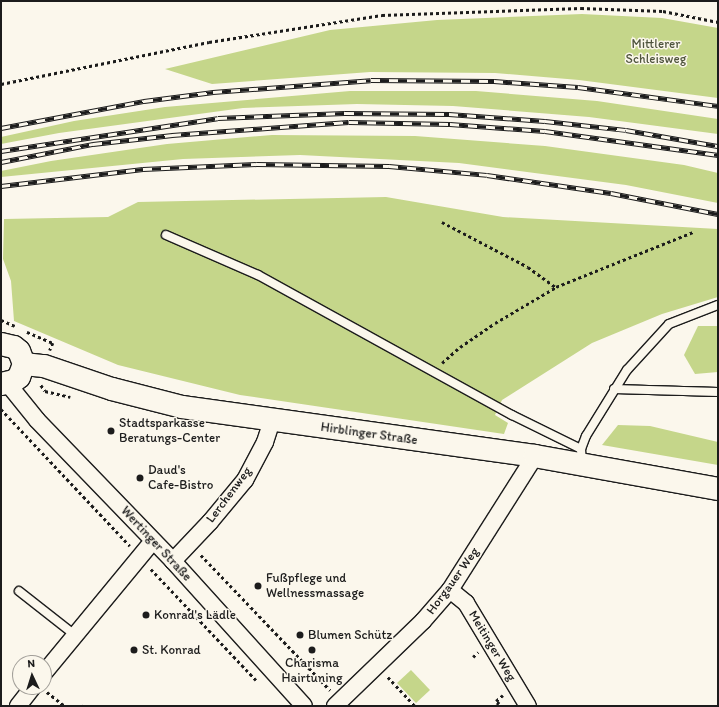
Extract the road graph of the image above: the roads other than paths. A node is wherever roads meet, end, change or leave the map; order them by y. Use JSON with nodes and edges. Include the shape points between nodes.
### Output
{"nodes":[{"id":1,"x":166,"y":235,"type":"dead end"},
{"id":2,"x":718,"y":305,"type":"edge"},
{"id":3,"x":1,"y":344,"type":"edge"},
{"id":4,"x":24,"y":364,"type":"junction"},
{"id":5,"x":4,"y":384,"type":"edge"},
{"id":6,"x":614,"y":389,"type":"junction"},
{"id":7,"x":718,"y":392,"type":"edge"},
{"id":8,"x":272,"y":420,"type":"junction"},
{"id":9,"x":535,"y":456,"type":"junction"},
{"id":10,"x":581,"y":457,"type":"junction"},
{"id":11,"x":718,"y":489,"type":"edge"},
{"id":12,"x":153,"y":541,"type":"junction"},
{"id":13,"x":172,"y":560,"type":"junction"},
{"id":14,"x":19,"y":590,"type":"dead end"},
{"id":15,"x":450,"y":590,"type":"junction"},
{"id":16,"x":75,"y":636,"type":"junction"},
{"id":17,"x":52,"y":663,"type":"edge"},
{"id":18,"x":30,"y":695,"type":"edge"},
{"id":19,"x":338,"y":703,"type":"edge"},
{"id":20,"x":18,"y":706,"type":"edge"},
{"id":21,"x":304,"y":706,"type":"edge"},
{"id":22,"x":528,"y":706,"type":"edge"}],
"edges":[{"from":1,"to":10,"type":"lane","via":[[258,275]]},
{"from":2,"to":6,"type":"lane","via":[[669,324],[627,370]]},
{"from":3,"to":4,"type":"street","via":[[20,351]]},
{"from":4,"to":5,"type":"street","via":[[19,377]]},
{"from":4,"to":8,"type":"street","name":"Hirblinger Straße","via":[[44,366],[150,400]]},
{"from":5,"to":12,"type":"street","name":"Wertinger Straße"},
{"from":6,"to":7,"type":"lane"},
{"from":6,"to":10,"type":"lane","via":[[586,436]]},
{"from":8,"to":9,"type":"street","name":"Hirblinger Straße"},
{"from":8,"to":13,"type":"street","name":"Lerchenweg","via":[[265,442],[245,480]]},
{"from":9,"to":10,"type":"street","name":"Hirblinger Straße"},
{"from":9,"to":15,"type":"street","name":"Horgauer Weg"},
{"from":10,"to":11,"type":"street","name":"Hirblinger Straße"},
{"from":12,"to":13,"type":"street","name":"Wertinger Straße"},
{"from":12,"to":16,"type":"street"},
{"from":13,"to":21,"type":"street","name":"Wertinger Straße"},
{"from":14,"to":16,"type":"lane"},
{"from":15,"to":19,"type":"street","name":"Horgauer Weg","via":[[423,621]]},
{"from":15,"to":22,"type":"street","name":"Meitinger Weg","via":[[466,604]]},
{"from":16,"to":17,"type":"street"},
{"from":18,"to":20,"type":"street"}]}
